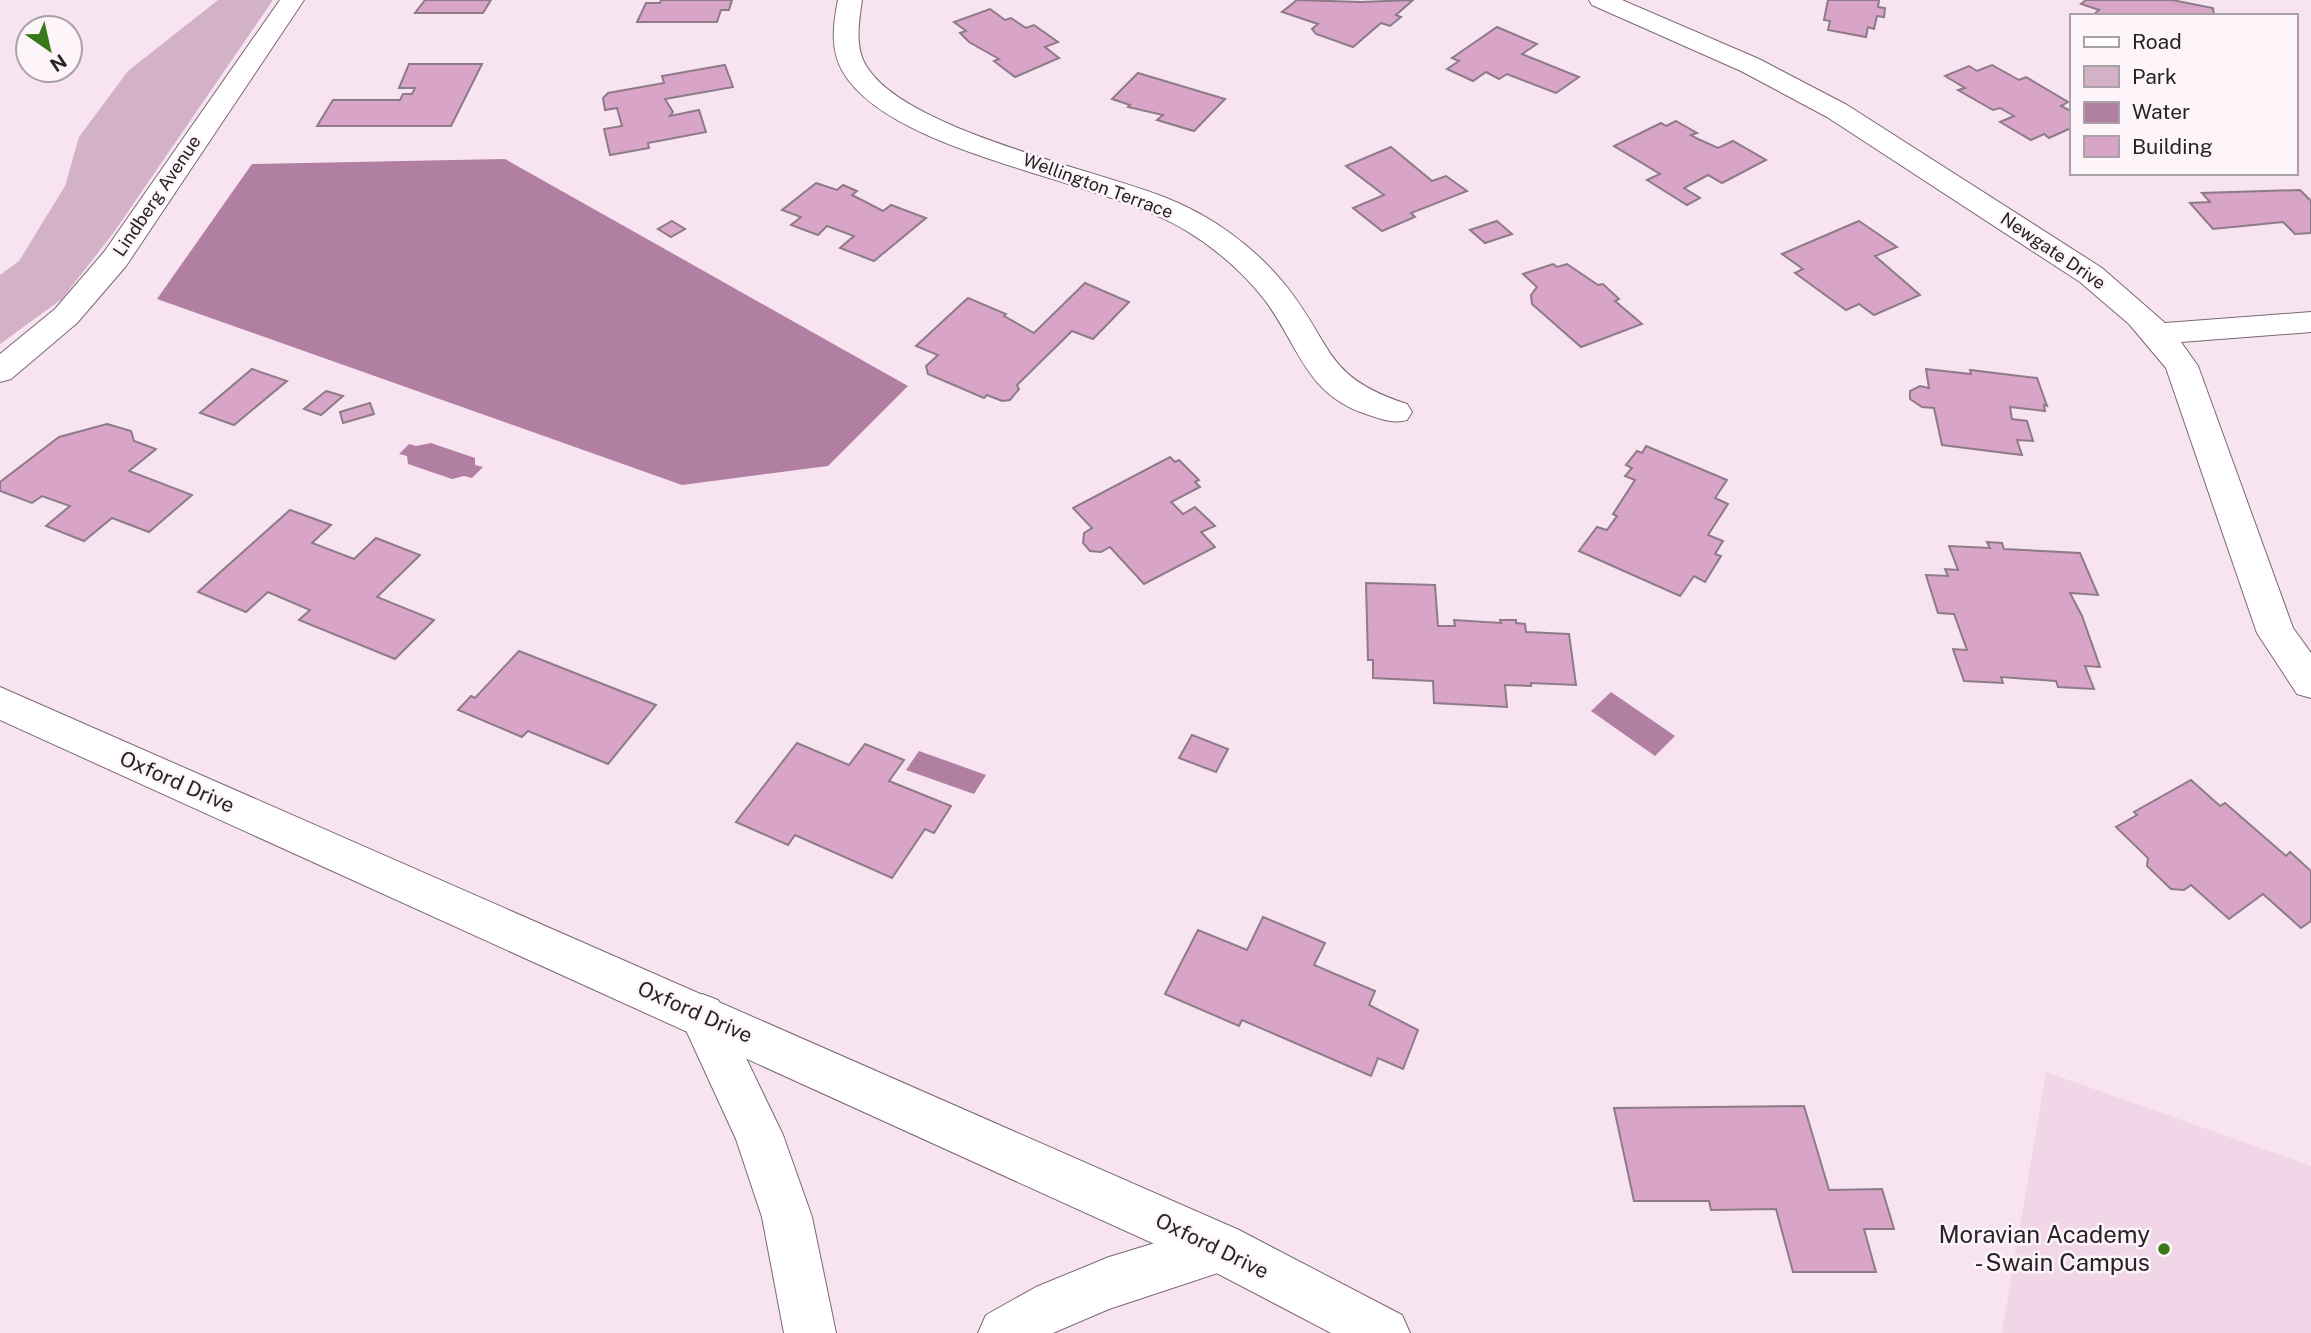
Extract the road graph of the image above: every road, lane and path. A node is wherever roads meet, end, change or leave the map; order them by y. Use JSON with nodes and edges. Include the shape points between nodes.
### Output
{"nodes":[{"id":1,"x":292,"y":0,"type":"edge"},
{"id":2,"x":850,"y":0,"type":"edge"},
{"id":3,"x":1601,"y":0,"type":"edge"},
{"id":4,"x":2311,"y":322,"type":"edge"},
{"id":5,"x":2159,"y":334,"type":"junction"},
{"id":6,"x":0,"y":371,"type":"edge"},
{"id":7,"x":1395,"y":412,"type":"dead end"},
{"id":8,"x":2311,"y":683,"type":"edge"},
{"id":9,"x":0,"y":703,"type":"edge"},
{"id":10,"x":702,"y":1015,"type":"junction"},
{"id":11,"x":1221,"y":1248,"type":"junction"},
{"id":12,"x":810,"y":1333,"type":"edge"},
{"id":13,"x":1004,"y":1333,"type":"edge"},
{"id":14,"x":1384,"y":1333,"type":"edge"}],
"edges":[{"from":1,"to":6,"type":"street","name":"Lindberg Avenue","via":[[115,259],[66,316]]},
{"from":2,"to":7,"type":"street","name":"Wellington Terrace","via":[[846,48],[856,72],[873,92],[903,114],[942,131],[1155,203],[1198,224],[1254,268],[1277,296],[1324,373],[1341,390],[1366,404]]},
{"from":3,"to":5,"type":"street","name":"Newgate Drive","via":[[1669,16],[1895,146],[2091,275]]},
{"from":4,"to":5,"type":"street"},
{"from":5,"to":8,"type":"street","name":"Newgate Drive","via":[[2182,366],[2276,633]]},
{"from":9,"to":10,"type":"street","name":"Oxford Drive"},
{"from":10,"to":11,"type":"street","name":"Oxford Drive"},
{"from":10,"to":12,"type":"street","via":[[763,1146],[786,1217]]},
{"from":11,"to":13,"type":"street","via":[[1111,1282],[1026,1318]]},
{"from":11,"to":14,"type":"street","name":"Oxford Drive"}]}
